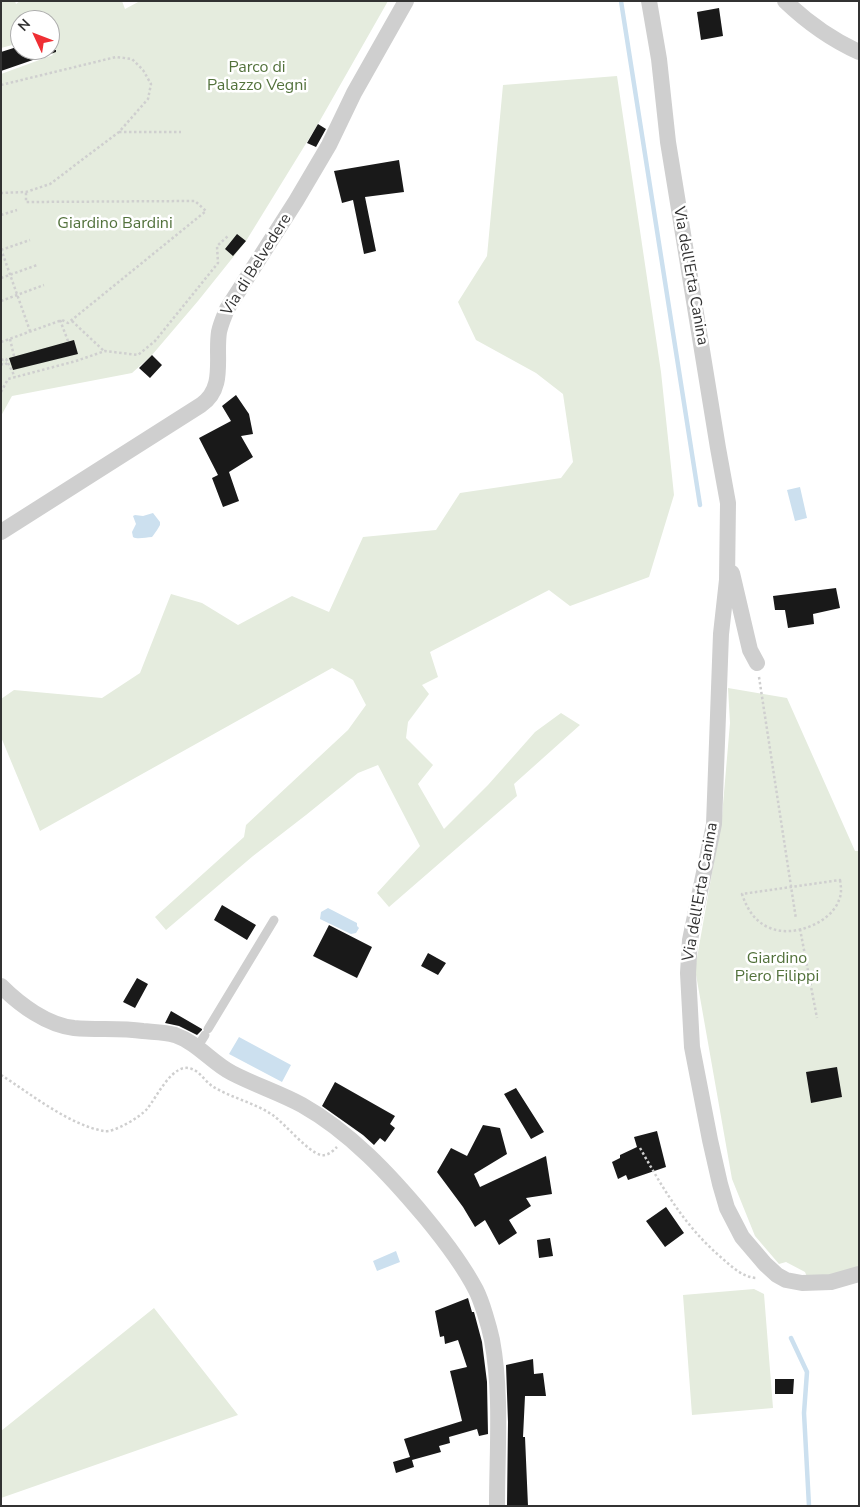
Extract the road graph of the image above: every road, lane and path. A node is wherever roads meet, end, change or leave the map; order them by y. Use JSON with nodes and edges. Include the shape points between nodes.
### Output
{"nodes":[{"id":1,"x":406,"y":1,"type":"edge"},
{"id":2,"x":649,"y":1,"type":"edge"},
{"id":3,"x":785,"y":1,"type":"edge"},
{"id":4,"x":859,"y":52,"type":"edge"},
{"id":5,"x":1,"y":85,"type":"edge"},
{"id":6,"x":118,"y":132,"type":"junction"},
{"id":7,"x":182,"y":132,"type":"dead end"},
{"id":8,"x":26,"y":192,"type":"junction"},
{"id":9,"x":1,"y":193,"type":"edge"},
{"id":10,"x":17,"y":210,"type":"dead end"},
{"id":11,"x":1,"y":215,"type":"edge"},
{"id":12,"x":228,"y":236,"type":"dead end"},
{"id":13,"x":30,"y":240,"type":"dead end"},
{"id":14,"x":1,"y":250,"type":"edge"},
{"id":15,"x":37,"y":265,"type":"dead end"},
{"id":16,"x":10,"y":275,"type":"junction"},
{"id":17,"x":1,"y":278,"type":"edge"},
{"id":18,"x":44,"y":285,"type":"dead end"},
{"id":19,"x":17,"y":295,"type":"junction"},
{"id":20,"x":1,"y":301,"type":"edge"},
{"id":21,"x":60,"y":320,"type":"junction"},
{"id":22,"x":72,"y":321,"type":"junction"},
{"id":23,"x":30,"y":331,"type":"junction"},
{"id":24,"x":10,"y":339,"type":"junction"},
{"id":25,"x":68,"y":341,"type":"dead end"},
{"id":26,"x":1,"y":342,"type":"edge"},
{"id":27,"x":104,"y":351,"type":"junction"},
{"id":28,"x":14,"y":356,"type":"dead end"},
{"id":29,"x":1,"y":360,"type":"edge"},
{"id":30,"x":8,"y":361,"type":"junction"},
{"id":31,"x":3,"y":365,"type":"edge"},
{"id":32,"x":1,"y":370,"type":"edge"},
{"id":33,"x":15,"y":377,"type":"junction"},
{"id":34,"x":1,"y":392,"type":"edge"},
{"id":35,"x":1,"y":532,"type":"edge"},
{"id":36,"x":727,"y":551,"type":"junction"},
{"id":37,"x":757,"y":663,"type":"joint"},
{"id":38,"x":792,"y":887,"type":"junction"},
{"id":39,"x":796,"y":919,"type":"dead end"},
{"id":40,"x":274,"y":920,"type":"dead end"},
{"id":41,"x":800,"y":929,"type":"junction"},
{"id":42,"x":1,"y":986,"type":"edge"},
{"id":43,"x":817,"y":1018,"type":"dead end"},
{"id":44,"x":204,"y":1037,"type":"junction"},
{"id":45,"x":1,"y":1075,"type":"edge"},
{"id":46,"x":346,"y":1136,"type":"junction"},
{"id":47,"x":640,"y":1148,"type":"dead end"},
{"id":48,"x":859,"y":1274,"type":"edge"},
{"id":49,"x":777,"y":1275,"type":"junction"},
{"id":50,"x":497,"y":1506,"type":"edge"}],
"edges":[{"from":1,"to":35,"type":"street","name":"Via di Belvedere","via":[[329,145],[227,309],[219,332],[218,381],[212,395]]},
{"from":2,"to":36,"type":"street","name":"Via dell'Erta Canina","via":[[668,142],[728,503]]},
{"from":3,"to":4,"type":"street","via":[[819,31]]},
{"from":5,"to":6,"type":"path","via":[[116,57],[132,59],[151,84],[148,99]]},
{"from":6,"to":7,"type":"path"},
{"from":6,"to":8,"type":"path","via":[[50,184]]},
{"from":8,"to":9,"type":"path"},
{"from":8,"to":22,"type":"path","via":[[26,202],[195,201],[206,210]]},
{"from":10,"to":11,"type":"path"},
{"from":12,"to":27,"type":"path","via":[[217,246],[218,263],[155,341],[138,355]]},
{"from":13,"to":14,"type":"path"},
{"from":14,"to":16,"type":"path"},
{"from":15,"to":16,"type":"path"},
{"from":16,"to":17,"type":"path"},
{"from":16,"to":19,"type":"path"},
{"from":18,"to":19,"type":"path"},
{"from":19,"to":20,"type":"path"},
{"from":19,"to":23,"type":"path"},
{"from":21,"to":22,"type":"path"},
{"from":21,"to":23,"type":"path"},
{"from":21,"to":25,"type":"path"},
{"from":22,"to":27,"type":"path"},
{"from":23,"to":24,"type":"path"},
{"from":24,"to":26,"type":"path"},
{"from":24,"to":28,"type":"path"},
{"from":27,"to":33,"type":"path"},
{"from":29,"to":30,"type":"path","via":[[6,358]]},
{"from":30,"to":31,"type":"path"},
{"from":30,"to":33,"type":"path"},
{"from":31,"to":32,"type":"path"},
{"from":33,"to":34,"type":"path","via":[[8,379]]},
{"from":36,"to":37,"type":"street","name":"Via dell'Erta Canina","via":[[750,650]]},
{"from":36,"to":49,"type":"street","name":"Via dell'Erta Canina","via":[[714,824],[690,940],[688,973],[692,1047],[727,1208],[742,1236]]},
{"from":37,"to":38,"type":"path"},
{"from":38,"to":39,"type":"path"},
{"from":38,"to":41,"type":"path","via":[[840,880],[840,899],[830,913],[814,925]]},
{"from":38,"to":41,"type":"path","via":[[742,894],[754,918],[761,923],[771,929]]},
{"from":40,"to":44,"type":"lane"},
{"from":41,"to":43,"type":"path"},
{"from":42,"to":44,"type":"street","via":[[42,1017],[57,1024],[73,1028]]},
{"from":44,"to":46,"type":"street","via":[[230,1072],[302,1105]]},
{"from":45,"to":46,"type":"path","via":[[70,1120],[106,1132],[117,1129],[146,1110],[165,1083],[180,1068],[187,1067],[212,1086],[272,1115],[308,1148],[321,1155],[330,1154]]},
{"from":46,"to":50,"type":"street","via":[[401,1188],[457,1257],[477,1291],[492,1337],[496,1369]]},
{"from":47,"to":49,"type":"path","via":[[666,1194],[712,1250],[737,1271],[753,1278]]},
{"from":48,"to":49,"type":"street","name":"Via dell'Erta Canina","via":[[831,1282],[802,1283]]}]}
